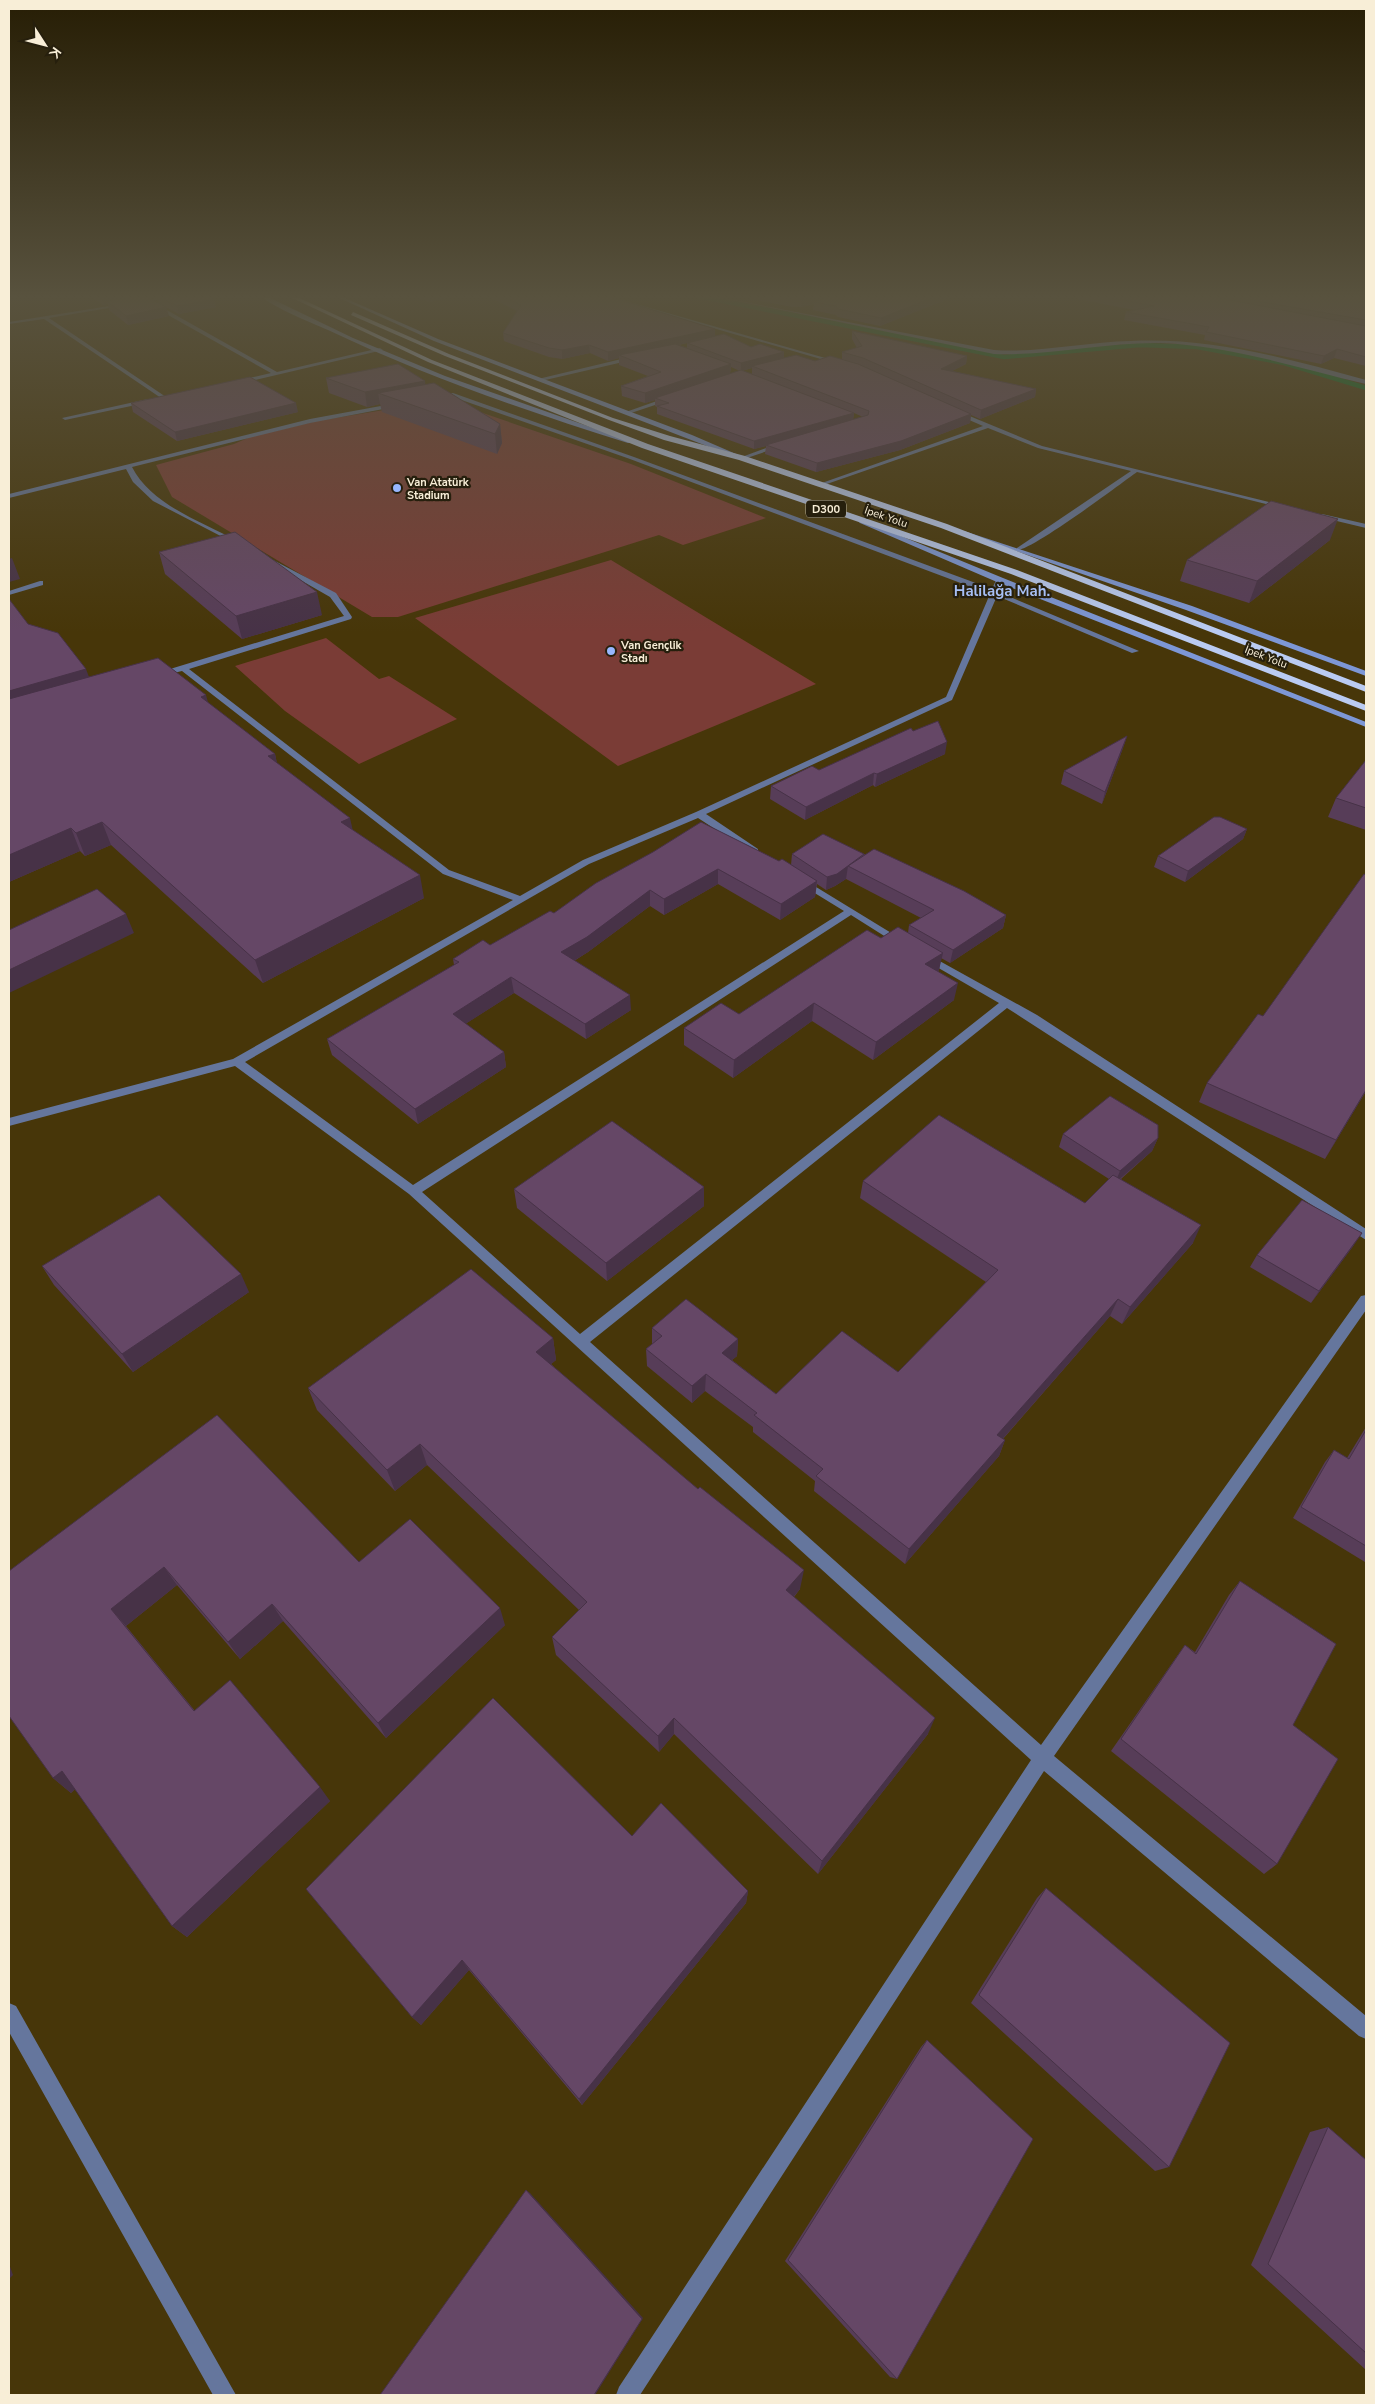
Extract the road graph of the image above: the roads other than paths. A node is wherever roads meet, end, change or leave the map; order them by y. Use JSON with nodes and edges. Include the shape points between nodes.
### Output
{"nodes":[{"id":1,"x":114,"y":408,"type":"edge"},
{"id":2,"x":379,"y":408,"type":"edge"},
{"id":3,"x":488,"y":408,"type":"edge"},
{"id":4,"x":526,"y":408,"type":"edge"},
{"id":5,"x":549,"y":408,"type":"edge"},
{"id":6,"x":583,"y":408,"type":"edge"},
{"id":7,"x":614,"y":408,"type":"edge"},
{"id":8,"x":640,"y":408,"type":"edge"},
{"id":9,"x":951,"y":410,"type":"edge"},
{"id":10,"x":626,"y":413,"type":"junction"},
{"id":11,"x":65,"y":418,"type":"dead end"},
{"id":12,"x":987,"y":426,"type":"junction"},
{"id":13,"x":790,"y":442,"type":"edge"},
{"id":14,"x":645,"y":446,"type":"junction"},
{"id":15,"x":742,"y":458,"type":"junction"},
{"id":16,"x":129,"y":468,"type":"junction"},
{"id":17,"x":1135,"y":471,"type":"junction"},
{"id":18,"x":822,"y":484,"type":"junction"},
{"id":19,"x":9,"y":496,"type":"edge"},
{"id":20,"x":1298,"y":510,"type":"edge"},
{"id":21,"x":1317,"y":514,"type":"edge"},
{"id":22,"x":850,"y":517,"type":"junction"},
{"id":23,"x":944,"y":526,"type":"junction"},
{"id":24,"x":1366,"y":526,"type":"edge"},
{"id":25,"x":247,"y":547,"type":"edge"},
{"id":26,"x":1019,"y":549,"type":"junction"},
{"id":27,"x":264,"y":556,"type":"edge"},
{"id":28,"x":1000,"y":580,"type":"junction"},
{"id":29,"x":40,"y":583,"type":"dead end"},
{"id":30,"x":9,"y":593,"type":"edge"},
{"id":31,"x":994,"y":593,"type":"junction"},
{"id":32,"x":1135,"y":651,"type":"dead end"},
{"id":33,"x":184,"y":669,"type":"junction"},
{"id":34,"x":1366,"y":674,"type":"edge"},
{"id":35,"x":149,"y":678,"type":"edge"},
{"id":36,"x":1366,"y":689,"type":"edge"},
{"id":37,"x":1366,"y":708,"type":"edge"},
{"id":38,"x":1366,"y":725,"type":"edge"},
{"id":39,"x":699,"y":814,"type":"junction"},
{"id":40,"x":765,"y":858,"type":"edge"},
{"id":41,"x":790,"y":874,"type":"edge"},
{"id":42,"x":520,"y":899,"type":"junction"},
{"id":43,"x":849,"y":912,"type":"junction"},
{"id":44,"x":1006,"y":1003,"type":"junction"},
{"id":45,"x":237,"y":1062,"type":"junction"},
{"id":46,"x":9,"y":1122,"type":"edge"},
{"id":47,"x":413,"y":1191,"type":"junction"},
{"id":48,"x":1366,"y":1235,"type":"edge"},
{"id":49,"x":1366,"y":1300,"type":"edge"},
{"id":50,"x":581,"y":1341,"type":"junction"},
{"id":51,"x":1042,"y":1758,"type":"junction"},
{"id":52,"x":9,"y":2013,"type":"edge"},
{"id":53,"x":1366,"y":2029,"type":"edge"},
{"id":54,"x":226,"y":2395,"type":"edge"},
{"id":55,"x":627,"y":2395,"type":"edge"}],
"edges":[{"from":1,"to":11,"type":"street"},
{"from":2,"to":16,"type":"street","via":[[310,421]]},
{"from":3,"to":31,"type":"street"},
{"from":4,"to":14,"type":"street"},
{"from":5,"to":14,"type":"highway","name":"İpek Yolu","number":"D300"},
{"from":6,"to":15,"type":"highway","name":"İpek Yolu","number":"D300","via":[[668,438]]},
{"from":7,"to":10,"type":"street"},
{"from":8,"to":10,"type":"street"},
{"from":9,"to":12,"type":"street"},
{"from":10,"to":15,"type":"street"},
{"from":12,"to":17,"type":"street","via":[[1040,447]]},
{"from":12,"to":18,"type":"street"},
{"from":13,"to":15,"type":"street"},
{"from":14,"to":22,"type":"highway","name":"İpek Yolu","number":"D300"},
{"from":15,"to":18,"type":"highway","name":"İpek Yolu","number":"D300"},
{"from":16,"to":19,"type":"street"},
{"from":16,"to":25,"type":"street","via":[[135,482],[155,500]]},
{"from":17,"to":20,"type":"street"},
{"from":17,"to":26,"type":"street"},
{"from":18,"to":23,"type":"highway","name":"İpek Yolu","number":"D300"},
{"from":21,"to":24,"type":"street"},
{"from":22,"to":28,"type":"street"},
{"from":22,"to":37,"type":"highway","name":"İpek Yolu","number":"D300","via":[[1014,572]]},
{"from":23,"to":26,"type":"street"},
{"from":23,"to":36,"type":"highway","name":"İpek Yolu","number":"D300"},
{"from":26,"to":34,"type":"street"},
{"from":27,"to":33,"type":"street","via":[[333,595],[348,617]]},
{"from":28,"to":31,"type":"street"},
{"from":28,"to":38,"type":"street"},
{"from":29,"to":30,"type":"street"},
{"from":31,"to":32,"type":"street"},
{"from":31,"to":39,"type":"street","via":[[949,698]]},
{"from":33,"to":35,"type":"street"},
{"from":33,"to":42,"type":"street","via":[[446,872]]},
{"from":39,"to":40,"type":"street"},
{"from":39,"to":42,"type":"street","via":[[586,862]]},
{"from":41,"to":43,"type":"street"},
{"from":42,"to":45,"type":"street"},
{"from":43,"to":44,"type":"street"},
{"from":43,"to":47,"type":"street"},
{"from":44,"to":48,"type":"street"},
{"from":44,"to":50,"type":"street"},
{"from":45,"to":46,"type":"street"},
{"from":45,"to":47,"type":"street"},
{"from":47,"to":50,"type":"street"},
{"from":49,"to":51,"type":"street"},
{"from":50,"to":51,"type":"street"},
{"from":51,"to":53,"type":"street"},
{"from":51,"to":55,"type":"street"},
{"from":52,"to":54,"type":"street"}]}
